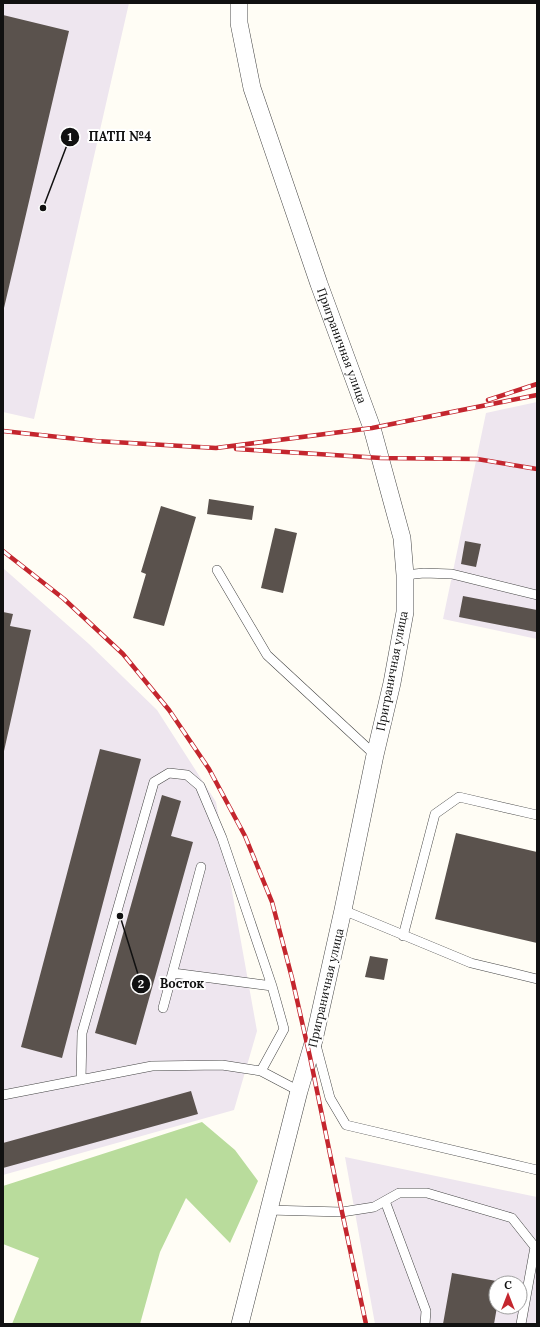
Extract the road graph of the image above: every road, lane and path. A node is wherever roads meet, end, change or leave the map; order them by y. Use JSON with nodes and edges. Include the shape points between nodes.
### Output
{"nodes":[{"id":1,"x":239,"y":3,"type":"edge"},
{"id":2,"x":217,"y":570,"type":"dead end"},
{"id":3,"x":405,"y":575,"type":"junction"},
{"id":4,"x":537,"y":595,"type":"edge"},
{"id":5,"x":375,"y":755,"type":"junction"},
{"id":6,"x":537,"y":815,"type":"edge"},
{"id":7,"x":201,"y":867,"type":"dead end"},
{"id":8,"x":343,"y":910,"type":"junction"},
{"id":9,"x":403,"y":936,"type":"junction"},
{"id":10,"x":173,"y":973,"type":"junction"},
{"id":11,"x":537,"y":979,"type":"edge"},
{"id":12,"x":272,"y":986,"type":"junction"},
{"id":13,"x":163,"y":1008,"type":"dead end"},
{"id":14,"x":314,"y":1040,"type":"junction"},
{"id":15,"x":261,"y":1071,"type":"junction"},
{"id":16,"x":81,"y":1080,"type":"junction"},
{"id":17,"x":299,"y":1091,"type":"junction"},
{"id":18,"x":3,"y":1095,"type":"edge"},
{"id":19,"x":537,"y":1170,"type":"edge"},
{"id":20,"x":385,"y":1201,"type":"junction"},
{"id":21,"x":268,"y":1210,"type":"junction"},
{"id":22,"x":536,"y":1247,"type":"edge"},
{"id":23,"x":240,"y":1324,"type":"edge"},
{"id":24,"x":425,"y":1324,"type":"edge"},
{"id":25,"x":521,"y":1324,"type":"edge"}],
"edges":[{"from":1,"to":3,"type":"street","name":"Приграничная улица","via":[[239,24],[252,88],[319,284],[372,428],[402,538]]},
{"from":2,"to":5,"type":"lane","via":[[267,655]]},
{"from":3,"to":4,"type":"lane","via":[[452,574]]},
{"from":3,"to":5,"type":"street","name":"Приграничная улица","via":[[405,612]]},
{"from":5,"to":8,"type":"street","name":"Приграничная улица"},
{"from":6,"to":9,"type":"lane","via":[[459,797],[435,814]]},
{"from":7,"to":10,"type":"lane"},
{"from":8,"to":9,"type":"lane"},
{"from":8,"to":14,"type":"street","name":"Приграничная улица"},
{"from":9,"to":11,"type":"lane","via":[[471,963]]},
{"from":10,"to":12,"type":"lane"},
{"from":10,"to":13,"type":"lane"},
{"from":12,"to":15,"type":"lane","via":[[284,1029]]},
{"from":12,"to":16,"type":"lane","via":[[222,838],[200,786],[187,775],[169,773],[154,782],[82,1033]]},
{"from":14,"to":17,"type":"street","name":"Приграничная улица"},
{"from":14,"to":19,"type":"lane","via":[[330,1098],[346,1125]]},
{"from":15,"to":16,"type":"lane","via":[[222,1065],[152,1066]]},
{"from":15,"to":17,"type":"lane"},
{"from":16,"to":18,"type":"lane"},
{"from":17,"to":21,"type":"street","name":"Приграничная улица"},
{"from":20,"to":21,"type":"lane","via":[[374,1208],[342,1212]]},
{"from":20,"to":22,"type":"lane","via":[[399,1193],[427,1193],[512,1218]]},
{"from":20,"to":24,"type":"lane","via":[[426,1311]]},
{"from":21,"to":23,"type":"street","name":"Приграничная улица"},
{"from":22,"to":25,"type":"lane"}]}
